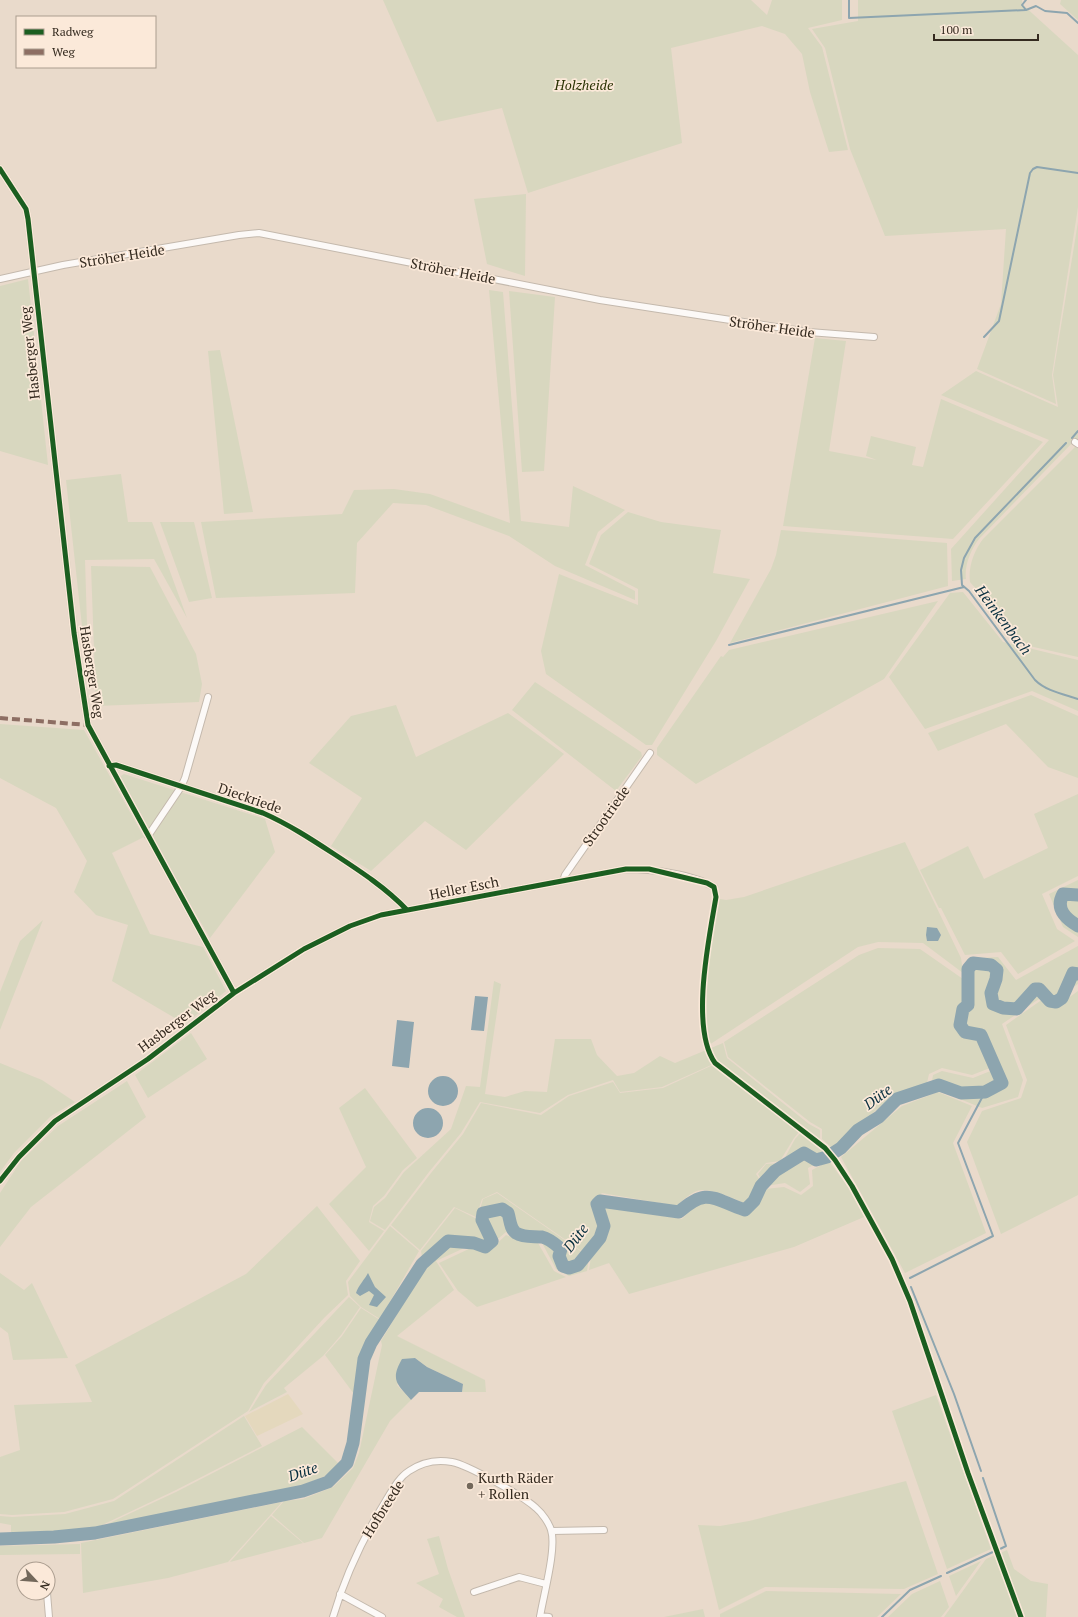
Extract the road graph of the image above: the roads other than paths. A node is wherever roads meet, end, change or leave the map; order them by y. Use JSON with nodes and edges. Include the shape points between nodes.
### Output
{"nodes":[{"id":1,"x":0,"y":169,"type":"edge"},
{"id":2,"x":33,"y":271,"type":"junction"},
{"id":3,"x":0,"y":279,"type":"edge"},
{"id":4,"x":874,"y":337,"type":"dead end"},
{"id":5,"x":208,"y":697,"type":"dead end"},
{"id":6,"x":650,"y":753,"type":"dead end"},
{"id":7,"x":109,"y":766,"type":"junction"},
{"id":8,"x":181,"y":787,"type":"junction"},
{"id":9,"x":148,"y":836,"type":"junction"},
{"id":10,"x":564,"y":881,"type":"junction"},
{"id":11,"x":714,"y":887,"type":"dead end"},
{"id":12,"x":407,"y":910,"type":"junction"},
{"id":13,"x":234,"y":993,"type":"junction"},
{"id":14,"x":0,"y":1181,"type":"edge"},
{"id":15,"x":604,"y":1530,"type":"dead end"},
{"id":16,"x":552,"y":1531,"type":"junction"},
{"id":17,"x":546,"y":1584,"type":"junction"},
{"id":18,"x":474,"y":1592,"type":"dead end"},
{"id":19,"x":340,"y":1594,"type":"junction"},
{"id":20,"x":48,"y":1601,"type":"edge"},
{"id":21,"x":49,"y":1617,"type":"edge"},
{"id":22,"x":333,"y":1617,"type":"edge"},
{"id":23,"x":382,"y":1617,"type":"edge"},
{"id":24,"x":540,"y":1617,"type":"edge"},
{"id":25,"x":549,"y":1617,"type":"edge"}],
"edges":[{"from":1,"to":2,"type":"street","name":"Hasberger Weg","via":[[26,209]]},
{"from":2,"to":3,"type":"street","name":"Ströher Heide"},
{"from":2,"to":4,"type":"street","name":"Ströher Heide","via":[[259,233],[600,300],[809,332]]},
{"from":2,"to":7,"type":"street","name":"Hasberger Weg","via":[[76,648],[88,725]]},
{"from":5,"to":8,"type":"street"},
{"from":6,"to":10,"type":"street","name":"Strootriede","via":[[565,875]]},
{"from":7,"to":8,"type":"street","name":"Dieckriede","via":[[116,765]]},
{"from":7,"to":9,"type":"street","name":"Hasberger Weg"},
{"from":8,"to":9,"type":"street"},
{"from":8,"to":12,"type":"street","name":"Dieckriede","via":[[263,813],[283,822],[360,871],[392,894]]},
{"from":9,"to":13,"type":"street","name":"Hasberger Weg"},
{"from":10,"to":11,"type":"street","name":"Heller Esch","via":[[626,869],[649,869],[700,880]]},
{"from":10,"to":12,"type":"street","name":"Heller Esch"},
{"from":12,"to":13,"type":"street","name":"Heller Esch","via":[[381,915],[350,926],[304,949]]},
{"from":13,"to":14,"type":"street","name":"Hasberger Weg","via":[[148,1059],[55,1121],[18,1157]]},
{"from":15,"to":16,"type":"street"},
{"from":16,"to":17,"type":"street"},
{"from":16,"to":19,"type":"street","name":"Hofbreede","via":[[537,1508],[468,1467],[436,1460],[420,1464],[397,1482],[368,1530]]},
{"from":17,"to":18,"type":"street","via":[[519,1577]]},
{"from":17,"to":24,"type":"street"},
{"from":19,"to":22,"type":"street","name":"Hofbreede"},
{"from":19,"to":23,"type":"street"},
{"from":20,"to":21,"type":"street"},
{"from":24,"to":25,"type":"street"}]}
